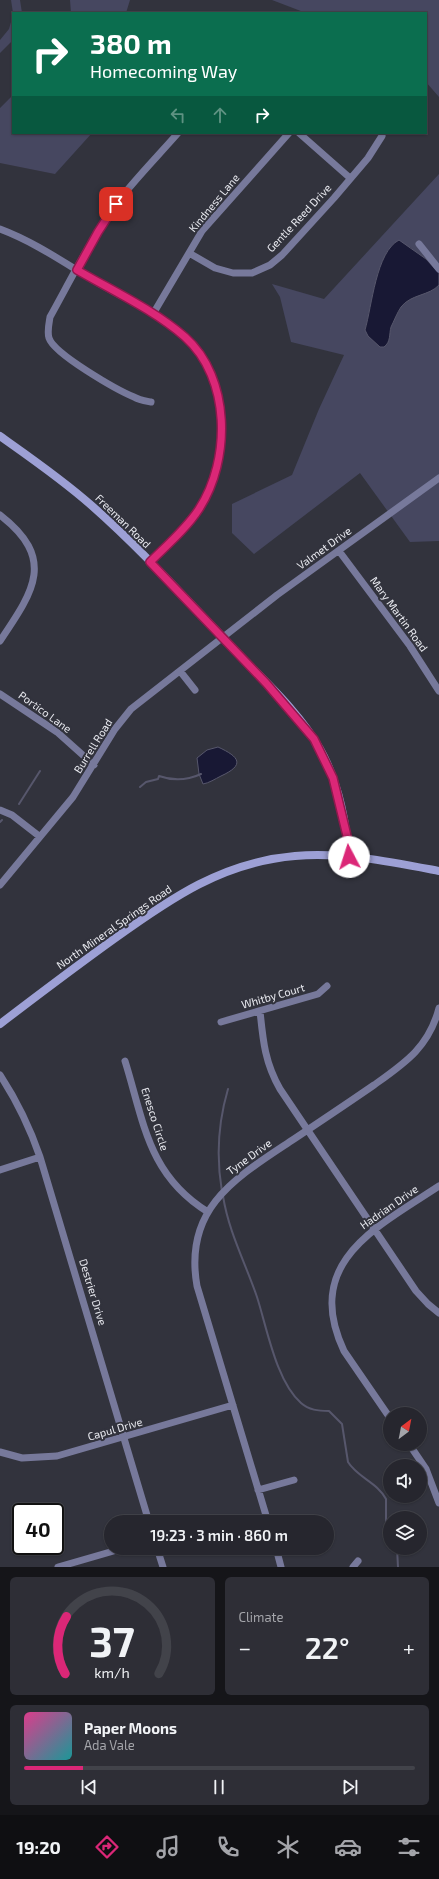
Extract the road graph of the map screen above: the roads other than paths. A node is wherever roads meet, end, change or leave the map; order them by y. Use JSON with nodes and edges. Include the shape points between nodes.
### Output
{"nodes":[{"id":1,"x":177,"y":134,"type":"edge"},
{"id":2,"x":288,"y":134,"type":"edge"},
{"id":3,"x":301,"y":134,"type":"edge"},
{"id":4,"x":382,"y":136,"type":"dead end"},
{"id":5,"x":350,"y":178,"type":"junction"},
{"id":6,"x":0,"y":229,"type":"edge"},
{"id":7,"x":419,"y":244,"type":"dead end"},
{"id":8,"x":189,"y":254,"type":"junction"},
{"id":9,"x":439,"y":269,"type":"edge"},
{"id":10,"x":77,"y":270,"type":"junction"},
{"id":11,"x":153,"y":314,"type":"junction"},
{"id":12,"x":151,"y":402,"type":"dead end"},
{"id":13,"x":0,"y":436,"type":"edge"},
{"id":14,"x":439,"y":478,"type":"edge"},
{"id":15,"x":0,"y":515,"type":"edge"},
{"id":16,"x":338,"y":551,"type":"junction"},
{"id":17,"x":150,"y":562,"type":"junction"},
{"id":18,"x":223,"y":638,"type":"junction"},
{"id":19,"x":0,"y":641,"type":"edge"},
{"id":20,"x":180,"y":670,"type":"junction"},
{"id":21,"x":195,"y":690,"type":"dead end"},
{"id":22,"x":439,"y":691,"type":"edge"},
{"id":23,"x":0,"y":694,"type":"edge"},
{"id":24,"x":94,"y":765,"type":"junction"},
{"id":25,"x":0,"y":810,"type":"edge"},
{"id":26,"x":39,"y":836,"type":"junction"},
{"id":27,"x":349,"y":857,"type":"junction"},
{"id":28,"x":439,"y":872,"type":"edge"},
{"id":29,"x":0,"y":885,"type":"edge"},
{"id":30,"x":327,"y":986,"type":"dead end"},
{"id":31,"x":439,"y":1008,"type":"edge"},
{"id":32,"x":260,"y":1011,"type":"junction"},
{"id":33,"x":221,"y":1022,"type":"dead end"},
{"id":34,"x":0,"y":1024,"type":"edge"},
{"id":35,"x":125,"y":1061,"type":"dead end"},
{"id":36,"x":0,"y":1076,"type":"edge"},
{"id":37,"x":308,"y":1130,"type":"junction"},
{"id":38,"x":40,"y":1157,"type":"junction"},
{"id":39,"x":0,"y":1170,"type":"edge"},
{"id":40,"x":439,"y":1186,"type":"edge"},
{"id":41,"x":208,"y":1212,"type":"junction"},
{"id":42,"x":374,"y":1228,"type":"junction"},
{"id":43,"x":439,"y":1313,"type":"edge"},
{"id":44,"x":233,"y":1405,"type":"junction"},
{"id":45,"x":383,"y":1408,"type":"edge"},
{"id":46,"x":124,"y":1438,"type":"junction"},
{"id":47,"x":414,"y":1451,"type":"edge"},
{"id":48,"x":0,"y":1452,"type":"edge"},
{"id":49,"x":294,"y":1480,"type":"dead end"},
{"id":50,"x":258,"y":1490,"type":"junction"},
{"id":51,"x":439,"y":1503,"type":"edge"},
{"id":52,"x":147,"y":1515,"type":"edge"},
{"id":53,"x":266,"y":1515,"type":"edge"},
{"id":54,"x":104,"y":1554,"type":"edge"},
{"id":55,"x":159,"y":1555,"type":"edge"},
{"id":56,"x":278,"y":1555,"type":"edge"},
{"id":57,"x":58,"y":1567,"type":"edge"},
{"id":58,"x":163,"y":1567,"type":"edge"},
{"id":59,"x":281,"y":1567,"type":"edge"}],
"edges":[{"from":1,"to":10,"type":"street","via":[[116,204]]},
{"from":2,"to":8,"type":"street","name":"Kindness Lane","via":[[202,232]]},
{"from":3,"to":5,"type":"street"},
{"from":4,"to":5,"type":"street","name":"Gentle Reed Drive","via":[[368,158]]},
{"from":5,"to":8,"type":"street","name":"Gentle Reed Drive","via":[[282,255],[270,265],[252,273],[233,273],[221,270]]},
{"from":6,"to":10,"type":"street"},
{"from":7,"to":9,"type":"street"},
{"from":8,"to":11,"type":"street","name":"Kindness Lane"},
{"from":10,"to":11,"type":"street"},
{"from":10,"to":12,"type":"street","via":[[50,317],[49,338],[54,347],[78,366],[134,398]]},
{"from":11,"to":17,"type":"street","via":[[186,338],[200,355],[212,377],[218,400],[222,435],[219,460],[206,497],[185,528]]},
{"from":13,"to":17,"type":"street","name":"Freeman Road","via":[[91,505]]},
{"from":14,"to":16,"type":"street","name":"Valmet Drive"},
{"from":15,"to":19,"type":"street","via":[[23,536],[30,548],[34,570],[31,590]]},
{"from":16,"to":18,"type":"street","name":"Valmet Drive"},
{"from":16,"to":22,"type":"street","name":"Mary Martin Road","via":[[410,646]]},
{"from":17,"to":18,"type":"street","name":"Freeman Road"},
{"from":18,"to":20,"type":"street","name":"Burrell Road"},
{"from":18,"to":27,"type":"street","name":"Freeman Road","via":[[285,703],[321,751],[338,794]]},
{"from":20,"to":21,"type":"street"},
{"from":20,"to":24,"type":"street","name":"Burrell Road","via":[[131,709]]},
{"from":23,"to":24,"type":"street","name":"Portico Lane","via":[[57,732]]},
{"from":24,"to":26,"type":"street","name":"Burrell Road","via":[[73,796]]},
{"from":25,"to":26,"type":"street","via":[[16,817]]},
{"from":26,"to":29,"type":"street","name":"Burrell Road"},
{"from":27,"to":28,"type":"street","name":"North Mineral Springs Road"},
{"from":27,"to":34,"type":"street","name":"North Mineral Springs Road","via":[[309,855],[277,858],[231,869],[209,878],[153,911]]},
{"from":30,"to":32,"type":"street","name":"Whitby Court","via":[[318,994]]},
{"from":31,"to":37,"type":"street","name":"Tyne Drive","via":[[425,1041],[405,1063]]},
{"from":32,"to":33,"type":"street","name":"Whitby Court"},
{"from":32,"to":37,"type":"street","via":[[268,1067]]},
{"from":35,"to":41,"type":"street","name":"Enesco Circle","via":[[156,1160],[178,1188]]},
{"from":36,"to":38,"type":"street","name":"Destrier Drive","via":[[19,1107]]},
{"from":37,"to":41,"type":"street","name":"Tyne Drive","via":[[239,1176],[222,1192]]},
{"from":37,"to":42,"type":"street"},
{"from":38,"to":39,"type":"street"},
{"from":38,"to":46,"type":"street","name":"Destrier Drive"},
{"from":40,"to":42,"type":"street","name":"Hadrian Drive"},
{"from":41,"to":44,"type":"street","name":"Tyne Drive","via":[[196,1245],[195,1273],[206,1319]]},
{"from":42,"to":43,"type":"street","via":[[416,1291]]},
{"from":42,"to":45,"type":"street","name":"Hadrian Drive","via":[[354,1246],[345,1259],[334,1286],[331,1311],[336,1334],[344,1351]]},
{"from":44,"to":46,"type":"street","name":"Capul Drive"},
{"from":44,"to":50,"type":"street","name":"Tyne Drive"},
{"from":46,"to":48,"type":"street","name":"Capul Drive","via":[[52,1457],[22,1458]]},
{"from":46,"to":52,"type":"street","name":"Destrier Drive"},
{"from":47,"to":51,"type":"street","via":[[426,1469]]},
{"from":49,"to":50,"type":"street"},
{"from":50,"to":53,"type":"street","name":"Tyne Drive"},
{"from":54,"to":57,"type":"street"},
{"from":55,"to":58,"type":"street"},
{"from":56,"to":59,"type":"street"}]}
